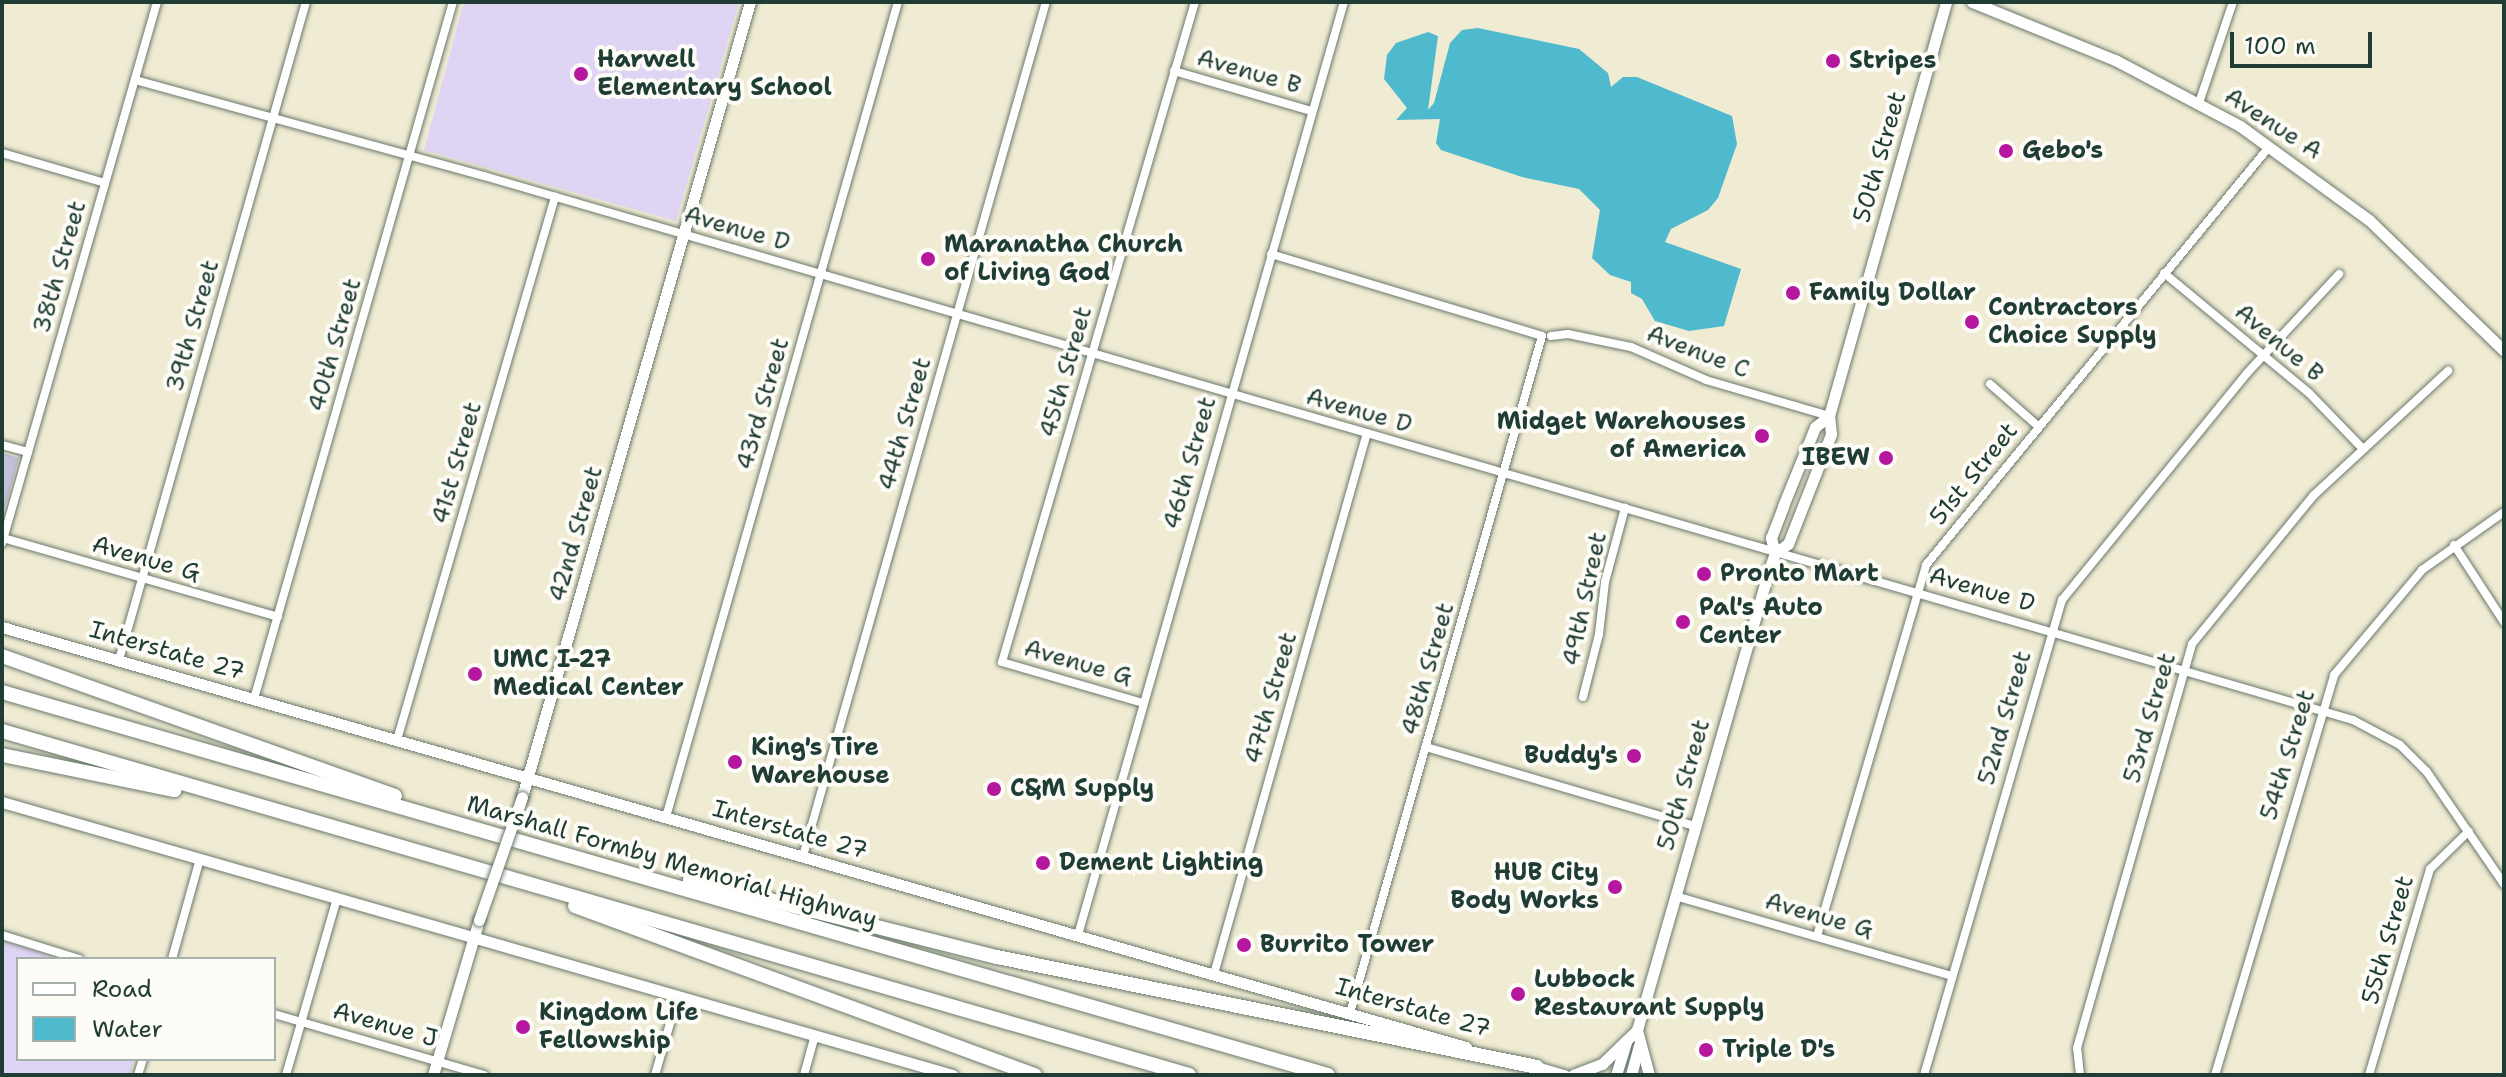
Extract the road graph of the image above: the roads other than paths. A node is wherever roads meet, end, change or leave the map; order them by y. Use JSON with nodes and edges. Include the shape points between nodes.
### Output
{"nodes":[{"id":1,"x":157,"y":2,"type":"edge"},
{"id":2,"x":306,"y":2,"type":"edge"},
{"id":3,"x":453,"y":2,"type":"edge"},
{"id":4,"x":750,"y":2,"type":"edge"},
{"id":5,"x":898,"y":2,"type":"edge"},
{"id":6,"x":1046,"y":2,"type":"edge"},
{"id":7,"x":1195,"y":2,"type":"edge"},
{"id":8,"x":1344,"y":2,"type":"edge"},
{"id":9,"x":1946,"y":2,"type":"edge"},
{"id":10,"x":1972,"y":2,"type":"edge"},
{"id":11,"x":2233,"y":2,"type":"edge"},
{"id":12,"x":1174,"y":71,"type":"junction"},
{"id":13,"x":135,"y":80,"type":"junction"},
{"id":14,"x":2199,"y":103,"type":"junction"},
{"id":15,"x":1312,"y":111,"type":"junction"},
{"id":16,"x":273,"y":120,"type":"junction"},
{"id":17,"x":2269,"y":147,"type":"junction"},
{"id":18,"x":2,"y":153,"type":"edge"},
{"id":19,"x":410,"y":157,"type":"junction"},
{"id":20,"x":105,"y":183,"type":"junction"},
{"id":21,"x":555,"y":197,"type":"junction"},
{"id":22,"x":683,"y":235,"type":"junction"},
{"id":23,"x":1271,"y":254,"type":"junction"},
{"id":24,"x":2164,"y":273,"type":"junction"},
{"id":25,"x":2339,"y":274,"type":"dead end"},
{"id":26,"x":821,"y":275,"type":"junction"},
{"id":27,"x":957,"y":314,"type":"junction"},
{"id":28,"x":1547,"y":336,"type":"junction"},
{"id":29,"x":2504,"y":351,"type":"edge"},
{"id":30,"x":1091,"y":355,"type":"junction"},
{"id":31,"x":2264,"y":356,"type":"junction"},
{"id":32,"x":2448,"y":371,"type":"dead end"},
{"id":33,"x":1990,"y":384,"type":"dead end"},
{"id":34,"x":1230,"y":396,"type":"junction"},
{"id":35,"x":1829,"y":416,"type":"junction"},
{"id":36,"x":2038,"y":426,"type":"junction"},
{"id":37,"x":1367,"y":433,"type":"junction"},
{"id":38,"x":2,"y":445,"type":"edge"},
{"id":39,"x":2363,"y":449,"type":"junction"},
{"id":40,"x":28,"y":452,"type":"junction"},
{"id":41,"x":1504,"y":474,"type":"junction"},
{"id":42,"x":1625,"y":508,"type":"junction"},
{"id":43,"x":2504,"y":512,"type":"edge"},
{"id":44,"x":3,"y":541,"type":"edge"},
{"id":45,"x":2454,"y":545,"type":"junction"},
{"id":46,"x":1775,"y":553,"type":"junction"},
{"id":47,"x":142,"y":579,"type":"junction"},
{"id":48,"x":1917,"y":592,"type":"junction"},
{"id":49,"x":278,"y":617,"type":"junction"},
{"id":50,"x":2504,"y":622,"type":"edge"},
{"id":51,"x":2,"y":627,"type":"edge"},
{"id":52,"x":2051,"y":630,"type":"junction"},
{"id":53,"x":2,"y":656,"type":"edge"},
{"id":54,"x":119,"y":660,"type":"junction"},
{"id":55,"x":1002,"y":662,"type":"joint"},
{"id":56,"x":2185,"y":669,"type":"junction"},
{"id":57,"x":2,"y":692,"type":"edge"},
{"id":58,"x":1583,"y":697,"type":"dead end"},
{"id":59,"x":254,"y":699,"type":"junction"},
{"id":60,"x":1143,"y":703,"type":"junction"},
{"id":61,"x":2321,"y":709,"type":"junction"},
{"id":62,"x":2,"y":731,"type":"edge"},
{"id":63,"x":397,"y":740,"type":"junction"},
{"id":64,"x":1426,"y":747,"type":"junction"},
{"id":65,"x":2,"y":755,"type":"edge"},
{"id":66,"x":528,"y":777,"type":"junction"},
{"id":67,"x":2,"y":802,"type":"edge"},
{"id":68,"x":299,"y":817,"type":"junction"},
{"id":69,"x":666,"y":817,"type":"junction"},
{"id":70,"x":1695,"y":826,"type":"junction"},
{"id":71,"x":2469,"y":831,"type":"junction"},
{"id":72,"x":489,"y":832,"type":"junction"},
{"id":73,"x":549,"y":849,"type":"junction"},
{"id":74,"x":803,"y":856,"type":"junction"},
{"id":75,"x":200,"y":859,"type":"junction"},
{"id":76,"x":2504,"y":884,"type":"edge"},
{"id":77,"x":535,"y":887,"type":"junction"},
{"id":78,"x":1675,"y":896,"type":"junction"},
{"id":79,"x":337,"y":898,"type":"junction"},
{"id":80,"x":2,"y":935,"type":"edge"},
{"id":81,"x":1078,"y":935,"type":"junction"},
{"id":82,"x":1817,"y":936,"type":"junction"},
{"id":83,"x":474,"y":937,"type":"junction"},
{"id":84,"x":73,"y":957,"type":"edge"},
{"id":85,"x":173,"y":957,"type":"edge"},
{"id":86,"x":1214,"y":974,"type":"junction"},
{"id":87,"x":1952,"y":976,"type":"junction"},
{"id":88,"x":678,"y":996,"type":"junction"},
{"id":89,"x":1350,"y":1013,"type":"junction"},
{"id":90,"x":276,"y":1015,"type":"edge"},
{"id":91,"x":301,"y":1022,"type":"junction"},
{"id":92,"x":815,"y":1035,"type":"junction"},
{"id":93,"x":1635,"y":1036,"type":"junction"},
{"id":94,"x":437,"y":1061,"type":"junction"},
{"id":95,"x":1537,"y":1067,"type":"junction"},
{"id":96,"x":2078,"y":1073,"type":"edge"},
{"id":97,"x":286,"y":1075,"type":"edge"},
{"id":98,"x":433,"y":1075,"type":"edge"},
{"id":99,"x":484,"y":1075,"type":"edge"},
{"id":100,"x":655,"y":1075,"type":"edge"},
{"id":101,"x":804,"y":1075,"type":"edge"},
{"id":102,"x":952,"y":1075,"type":"edge"},
{"id":103,"x":1035,"y":1075,"type":"edge"},
{"id":104,"x":1189,"y":1075,"type":"edge"},
{"id":105,"x":1328,"y":1075,"type":"edge"},
{"id":106,"x":1565,"y":1075,"type":"edge"},
{"id":107,"x":1573,"y":1075,"type":"edge"},
{"id":108,"x":1616,"y":1075,"type":"edge"},
{"id":109,"x":1631,"y":1075,"type":"edge"},
{"id":110,"x":1649,"y":1075,"type":"edge"},
{"id":111,"x":1924,"y":1075,"type":"edge"},
{"id":112,"x":2215,"y":1075,"type":"edge"},
{"id":113,"x":2369,"y":1075,"type":"edge"}],
"edges":[{"from":1,"to":13,"type":"street","name":"38th Street"},
{"from":2,"to":16,"type":"street","name":"39th Street"},
{"from":3,"to":19,"type":"street","name":"40th Street"},
{"from":4,"to":22,"type":"main road","name":"42nd Street"},
{"from":5,"to":26,"type":"street","name":"43rd Street"},
{"from":6,"to":27,"type":"street","name":"44th Street"},
{"from":7,"to":12,"type":"street","name":"45th Street"},
{"from":8,"to":15,"type":"street","name":"46th Street"},
{"from":9,"to":35,"type":"main road","name":"50th Street"},
{"from":10,"to":14,"type":"main road","name":"Avenue A","via":[[2080,44]]},
{"from":11,"to":14,"type":"street"},
{"from":12,"to":15,"type":"street","name":"Avenue B"},
{"from":12,"to":30,"type":"street","name":"45th Street"},
{"from":13,"to":16,"type":"street","name":"Avenue D"},
{"from":13,"to":20,"type":"street","name":"38th Street"},
{"from":14,"to":17,"type":"main road","name":"Avenue A"},
{"from":15,"to":23,"type":"street","name":"46th Street"},
{"from":16,"to":19,"type":"street","name":"Avenue D"},
{"from":16,"to":47,"type":"street","name":"39th Street"},
{"from":17,"to":24,"type":"street","name":"51st Street"},
{"from":17,"to":29,"type":"main road","name":"Avenue A","via":[[2395,243]]},
{"from":18,"to":20,"type":"street"},
{"from":19,"to":21,"type":"street","name":"Avenue D"},
{"from":19,"to":49,"type":"street","name":"40th Street"},
{"from":20,"to":40,"type":"street","name":"38th Street"},
{"from":21,"to":22,"type":"street","name":"Avenue D"},
{"from":21,"to":63,"type":"street","name":"41st Street"},
{"from":22,"to":26,"type":"street","name":"Avenue D"},
{"from":22,"to":66,"type":"main road","name":"42nd Street"},
{"from":23,"to":28,"type":"street","name":"Avenue C"},
{"from":23,"to":34,"type":"street","name":"46th Street"},
{"from":24,"to":31,"type":"street","name":"Avenue B"},
{"from":24,"to":36,"type":"street","name":"51st Street"},
{"from":25,"to":31,"type":"street","name":"52nd Street"},
{"from":26,"to":27,"type":"street","name":"Avenue D"},
{"from":26,"to":69,"type":"street","name":"43rd Street"},
{"from":27,"to":30,"type":"street","name":"Avenue D"},
{"from":27,"to":74,"type":"street","name":"44th Street"},
{"from":28,"to":35,"type":"street","name":"Avenue C","via":[[1568,334],[1631,347],[1706,380]]},
{"from":28,"to":41,"type":"street","name":"48th Street"},
{"from":30,"to":34,"type":"street","name":"Avenue D"},
{"from":30,"to":55,"type":"street","name":"45th Street"},
{"from":31,"to":39,"type":"street","name":"Avenue B","via":[[2315,398]]},
{"from":31,"to":52,"type":"street","name":"52nd Street","via":[[2074,584]]},
{"from":32,"to":39,"type":"street","name":"53rd Street"},
{"from":33,"to":36,"type":"street"},
{"from":34,"to":37,"type":"street","name":"Avenue D"},
{"from":34,"to":60,"type":"street","name":"46th Street"},
{"from":35,"to":46,"type":"main road","name":"50th Street","via":[[1831,434],[1802,512],[1788,544]]},
{"from":35,"to":46,"type":"main road","name":"50th Street","via":[[1815,427],[1783,506],[1771,538]]},
{"from":36,"to":48,"type":"street","name":"51st Street","via":[[1926,565]]},
{"from":37,"to":41,"type":"street","name":"Avenue D"},
{"from":37,"to":86,"type":"street","name":"47th Street"},
{"from":38,"to":40,"type":"street"},
{"from":39,"to":56,"type":"street","name":"53rd Street","via":[[2300,510],[2228,597],[2192,644]]},
{"from":40,"to":44,"type":"street","name":"38th Street"},
{"from":41,"to":42,"type":"street","name":"Avenue D"},
{"from":41,"to":64,"type":"street","name":"48th Street"},
{"from":42,"to":46,"type":"street","name":"Avenue D"},
{"from":42,"to":58,"type":"street","name":"49th Street"},
{"from":43,"to":45,"type":"street","name":"54th Street"},
{"from":44,"to":47,"type":"street","name":"Avenue G"},
{"from":45,"to":50,"type":"street"},
{"from":45,"to":61,"type":"street","name":"54th Street","via":[[2405,587],[2344,659]]},
{"from":46,"to":48,"type":"street","name":"Avenue D"},
{"from":46,"to":70,"type":"main road","name":"50th Street"},
{"from":47,"to":49,"type":"street","name":"Avenue G"},
{"from":47,"to":54,"type":"street","name":"39th Street"},
{"from":48,"to":52,"type":"street","name":"Avenue D"},
{"from":48,"to":82,"type":"street","name":"51st Street"},
{"from":49,"to":59,"type":"street","name":"40th Street"},
{"from":51,"to":54,"type":"main road","name":"Interstate 27"},
{"from":52,"to":56,"type":"street","name":"Avenue D"},
{"from":52,"to":87,"type":"street","name":"52nd Street"},
{"from":53,"to":72,"type":"highway"},
{"from":54,"to":59,"type":"main road","name":"Interstate 27"},
{"from":55,"to":60,"type":"street","name":"Avenue G"},
{"from":56,"to":61,"type":"street","name":"Avenue D"},
{"from":56,"to":96,"type":"street","name":"53rd Street","via":[[2077,1048]]},
{"from":57,"to":72,"type":"highway","name":"Marshall Formby Memorial Highway"},
{"from":59,"to":63,"type":"main road","name":"Interstate 27"},
{"from":60,"to":81,"type":"street","name":"46th Street"},
{"from":61,"to":71,"type":"street","name":"Avenue D","via":[[2371,727],[2400,745],[2427,772]]},
{"from":61,"to":112,"type":"street","name":"54th Street"},
{"from":62,"to":68,"type":"highway"},
{"from":63,"to":66,"type":"main road","name":"Interstate 27"},
{"from":64,"to":70,"type":"street"},
{"from":64,"to":89,"type":"street","name":"48th Street"},
{"from":65,"to":68,"type":"highway"},
{"from":66,"to":69,"type":"main road","name":"Interstate 27"},
{"from":66,"to":83,"type":"main road","name":"42nd Street","bridge":true},
{"from":67,"to":75,"type":"main road"},
{"from":68,"to":77,"type":"highway"},
{"from":69,"to":74,"type":"main road","name":"Interstate 27"},
{"from":70,"to":78,"type":"main road","name":"50th Street"},
{"from":71,"to":76,"type":"street","name":"Avenue D"},
{"from":71,"to":113,"type":"street","name":"55th Street","via":[[2430,869]]},
{"from":72,"to":73,"type":"highway","name":"Marshall Formby Memorial Highway"},
{"from":73,"to":95,"type":"highway","via":[[997,957]]},
{"from":73,"to":105,"type":"highway","name":"Marshall Formby Memorial Highway"},
{"from":74,"to":81,"type":"main road","name":"Interstate 27"},
{"from":75,"to":79,"type":"main road"},
{"from":75,"to":85,"type":"street"},
{"from":77,"to":103,"type":"highway","via":[[593,915]]},
{"from":77,"to":104,"type":"highway"},
{"from":78,"to":82,"type":"street","name":"Avenue G"},
{"from":78,"to":93,"type":"main road","name":"50th Street"},
{"from":79,"to":83,"type":"main road"},
{"from":79,"to":91,"type":"street"},
{"from":80,"to":84,"type":"street"},
{"from":81,"to":86,"type":"main road","name":"Interstate 27"},
{"from":82,"to":87,"type":"street","name":"Avenue G"},
{"from":83,"to":88,"type":"main road"},
{"from":83,"to":94,"type":"main road","name":"42nd Street"},
{"from":86,"to":89,"type":"main road","name":"Interstate 27"},
{"from":87,"to":111,"type":"street","name":"52nd Street"},
{"from":88,"to":92,"type":"main road"},
{"from":88,"to":100,"type":"street"},
{"from":89,"to":95,"type":"main road","name":"Interstate 27"},
{"from":90,"to":91,"type":"street","name":"Avenue J"},
{"from":91,"to":94,"type":"street","name":"Avenue J"},
{"from":91,"to":97,"type":"street"},
{"from":92,"to":101,"type":"street"},
{"from":92,"to":102,"type":"main road"},
{"from":93,"to":107,"type":"main road","via":[[1602,1064]]},
{"from":93,"to":108,"type":"main road","name":"50th Street"},
{"from":93,"to":109,"type":"main road","name":"50th Street"},
{"from":93,"to":110,"type":"main road"},
{"from":94,"to":98,"type":"main road","name":"42nd Street"},
{"from":94,"to":99,"type":"street","name":"Avenue J"},
{"from":95,"to":106,"type":"main road","name":"Interstate 27"}]}
